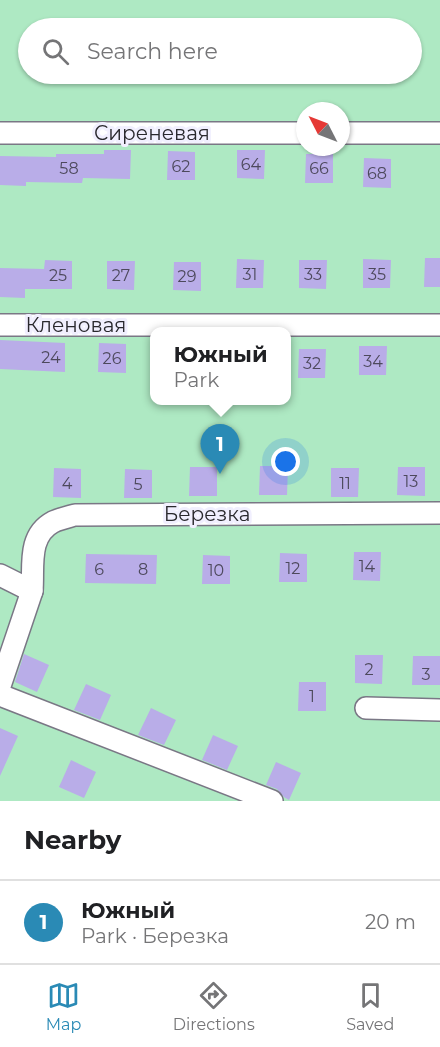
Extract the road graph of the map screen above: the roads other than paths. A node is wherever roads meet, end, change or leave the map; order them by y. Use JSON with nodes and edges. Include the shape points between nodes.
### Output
{"nodes":[{"id":1,"x":0,"y":133,"type":"edge"},
{"id":2,"x":296,"y":133,"type":"edge"},
{"id":3,"x":350,"y":133,"type":"edge"},
{"id":4,"x":440,"y":133,"type":"edge"},
{"id":5,"x":0,"y":325,"type":"edge"},
{"id":6,"x":440,"y":325,"type":"edge"},
{"id":7,"x":440,"y":513,"type":"edge"},
{"id":8,"x":0,"y":575,"type":"edge"},
{"id":9,"x":32,"y":591,"type":"junction"},
{"id":10,"x":0,"y":686,"type":"edge"},
{"id":11,"x":0,"y":695,"type":"edge"},
{"id":12,"x":366,"y":708,"type":"dead end"},
{"id":13,"x":440,"y":710,"type":"edge"},
{"id":14,"x":272,"y":801,"type":"edge"}],
"edges":[{"from":1,"to":2,"type":"street","name":"Сиреневая"},
{"from":3,"to":4,"type":"street"},
{"from":5,"to":6,"type":"street","name":"Кленовая"},
{"from":7,"to":9,"type":"street","name":"Березка","via":[[75,515],[52,522],[39,533],[33,549]]},
{"from":8,"to":9,"type":"street"},
{"from":9,"to":10,"type":"street"},
{"from":11,"to":14,"type":"street"},
{"from":12,"to":13,"type":"street"}]}
